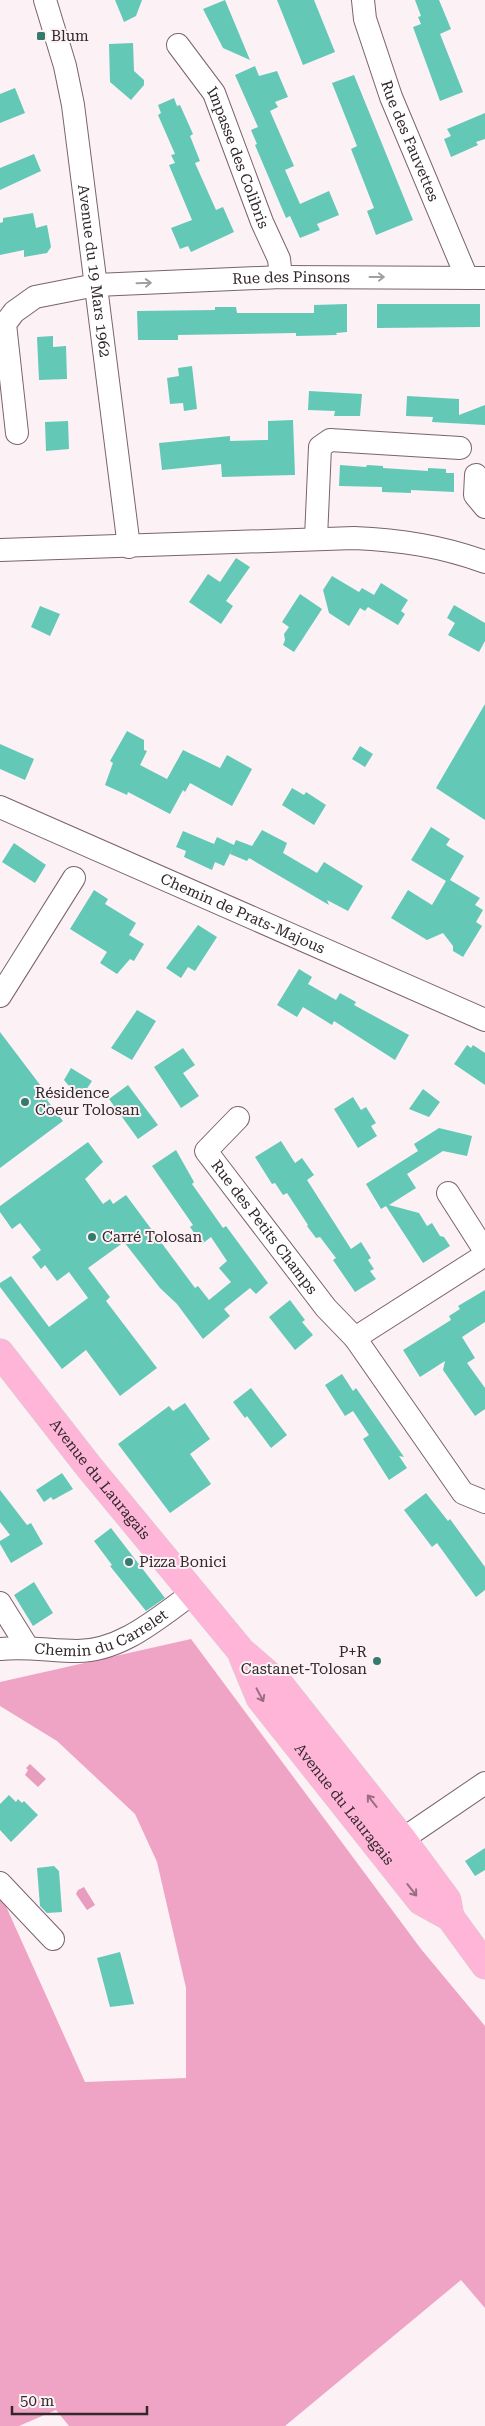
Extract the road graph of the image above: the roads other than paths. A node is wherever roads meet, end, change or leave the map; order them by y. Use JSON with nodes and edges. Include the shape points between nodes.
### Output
{"nodes":[{"id":1,"x":44,"y":0,"type":"edge"},
{"id":2,"x":363,"y":0,"type":"edge"},
{"id":3,"x":178,"y":45,"type":"dead end"},
{"id":4,"x":281,"y":277,"type":"junction"},
{"id":5,"x":476,"y":278,"type":"edge"},
{"id":6,"x":96,"y":284,"type":"junction"},
{"id":7,"x":2,"y":326,"type":"edge"},
{"id":8,"x":17,"y":433,"type":"dead end"},
{"id":9,"x":460,"y":448,"type":"dead end"},
{"id":10,"x":476,"y":476,"type":"dead end"},
{"id":11,"x":485,"y":507,"type":"edge"},
{"id":12,"x":316,"y":538,"type":"junction"},
{"id":13,"x":129,"y":546,"type":"junction"},
{"id":14,"x":0,"y":550,"type":"edge"},
{"id":15,"x":485,"y":551,"type":"edge"},
{"id":16,"x":462,"y":554,"type":"junction"},
{"id":17,"x":485,"y":562,"type":"edge"},
{"id":18,"x":0,"y":807,"type":"edge"},
{"id":19,"x":74,"y":878,"type":"dead end"},
{"id":20,"x":0,"y":996,"type":"edge"},
{"id":21,"x":485,"y":1020,"type":"edge"},
{"id":22,"x":238,"y":1118,"type":"dead end"},
{"id":23,"x":448,"y":1193,"type":"dead end"},
{"id":24,"x":485,"y":1253,"type":"edge"},
{"id":25,"x":355,"y":1338,"type":"junction"},
{"id":26,"x":0,"y":1353,"type":"edge"},
{"id":27,"x":485,"y":1502,"type":"edge"},
{"id":28,"x":193,"y":1593,"type":"junction"},
{"id":29,"x":0,"y":1603,"type":"edge"},
{"id":30,"x":28,"y":1648,"type":"junction"},
{"id":31,"x":0,"y":1649,"type":"edge"},
{"id":32,"x":485,"y":1784,"type":"edge"},
{"id":33,"x":392,"y":1846,"type":"junction"},
{"id":34,"x":0,"y":1883,"type":"edge"},
{"id":35,"x":53,"y":1939,"type":"dead end"},
{"id":36,"x":485,"y":1965,"type":"edge"}],
"edges":[{"from":1,"to":6,"type":"street","name":"Avenue du 19 Mars 1962","via":[[66,66]]},
{"from":2,"to":5,"type":"street","name":"Rue des Fauvettes","via":[[365,19],[391,97]]},
{"from":3,"to":4,"type":"street","name":"Impasse des Colibris","via":[[214,93],[262,222],[280,259]]},
{"from":4,"to":5,"type":"street","name":"Rue des Pinsons","one_way":true},
{"from":6,"to":4,"type":"street","name":"Rue des Pinsons","one_way":true},
{"from":6,"to":7,"type":"street","name":"Rue des Pinsons","via":[[35,297],[14,312]]},
{"from":6,"to":13,"type":"street","name":"Avenue du 19 Mars 1962"},
{"from":7,"to":8,"type":"street"},
{"from":9,"to":12,"type":"street","via":[[330,440],[320,447]]},
{"from":10,"to":11,"type":"street","via":[[475,495]]},
{"from":12,"to":13,"type":"street"},
{"from":12,"to":16,"type":"street","via":[[406,541]]},
{"from":13,"to":14,"type":"street"},
{"from":15,"to":16,"type":"street"},
{"from":16,"to":17,"type":"street"},
{"from":18,"to":21,"type":"street","name":"Chemin de Prats-Majous"},
{"from":19,"to":20,"type":"street"},
{"from":22,"to":25,"type":"street","name":"Rue des Petits Champs","via":[[206,1151],[326,1308]]},
{"from":23,"to":24,"type":"street"},
{"from":24,"to":25,"type":"street"},
{"from":25,"to":27,"type":"street","name":"Rue des Petits Champs","via":[[463,1493]]},
{"from":26,"to":28,"type":"main road","name":"Avenue du Lauragais"},
{"from":28,"to":30,"type":"street","name":"Chemin du Carrelet","via":[[147,1626],[109,1645],[80,1651]]},
{"from":28,"to":33,"type":"main road","name":"Avenue du Lauragais","via":[[241,1651],[280,1685]]},
{"from":29,"to":30,"type":"street"},
{"from":30,"to":31,"type":"street","name":"Chemin du Carrelet"},
{"from":32,"to":33,"type":"street"},
{"from":33,"to":36,"type":"main road","name":"Avenue du Lauragais","via":[[447,1900],[450,1917]]},
{"from":34,"to":35,"type":"street"}]}
